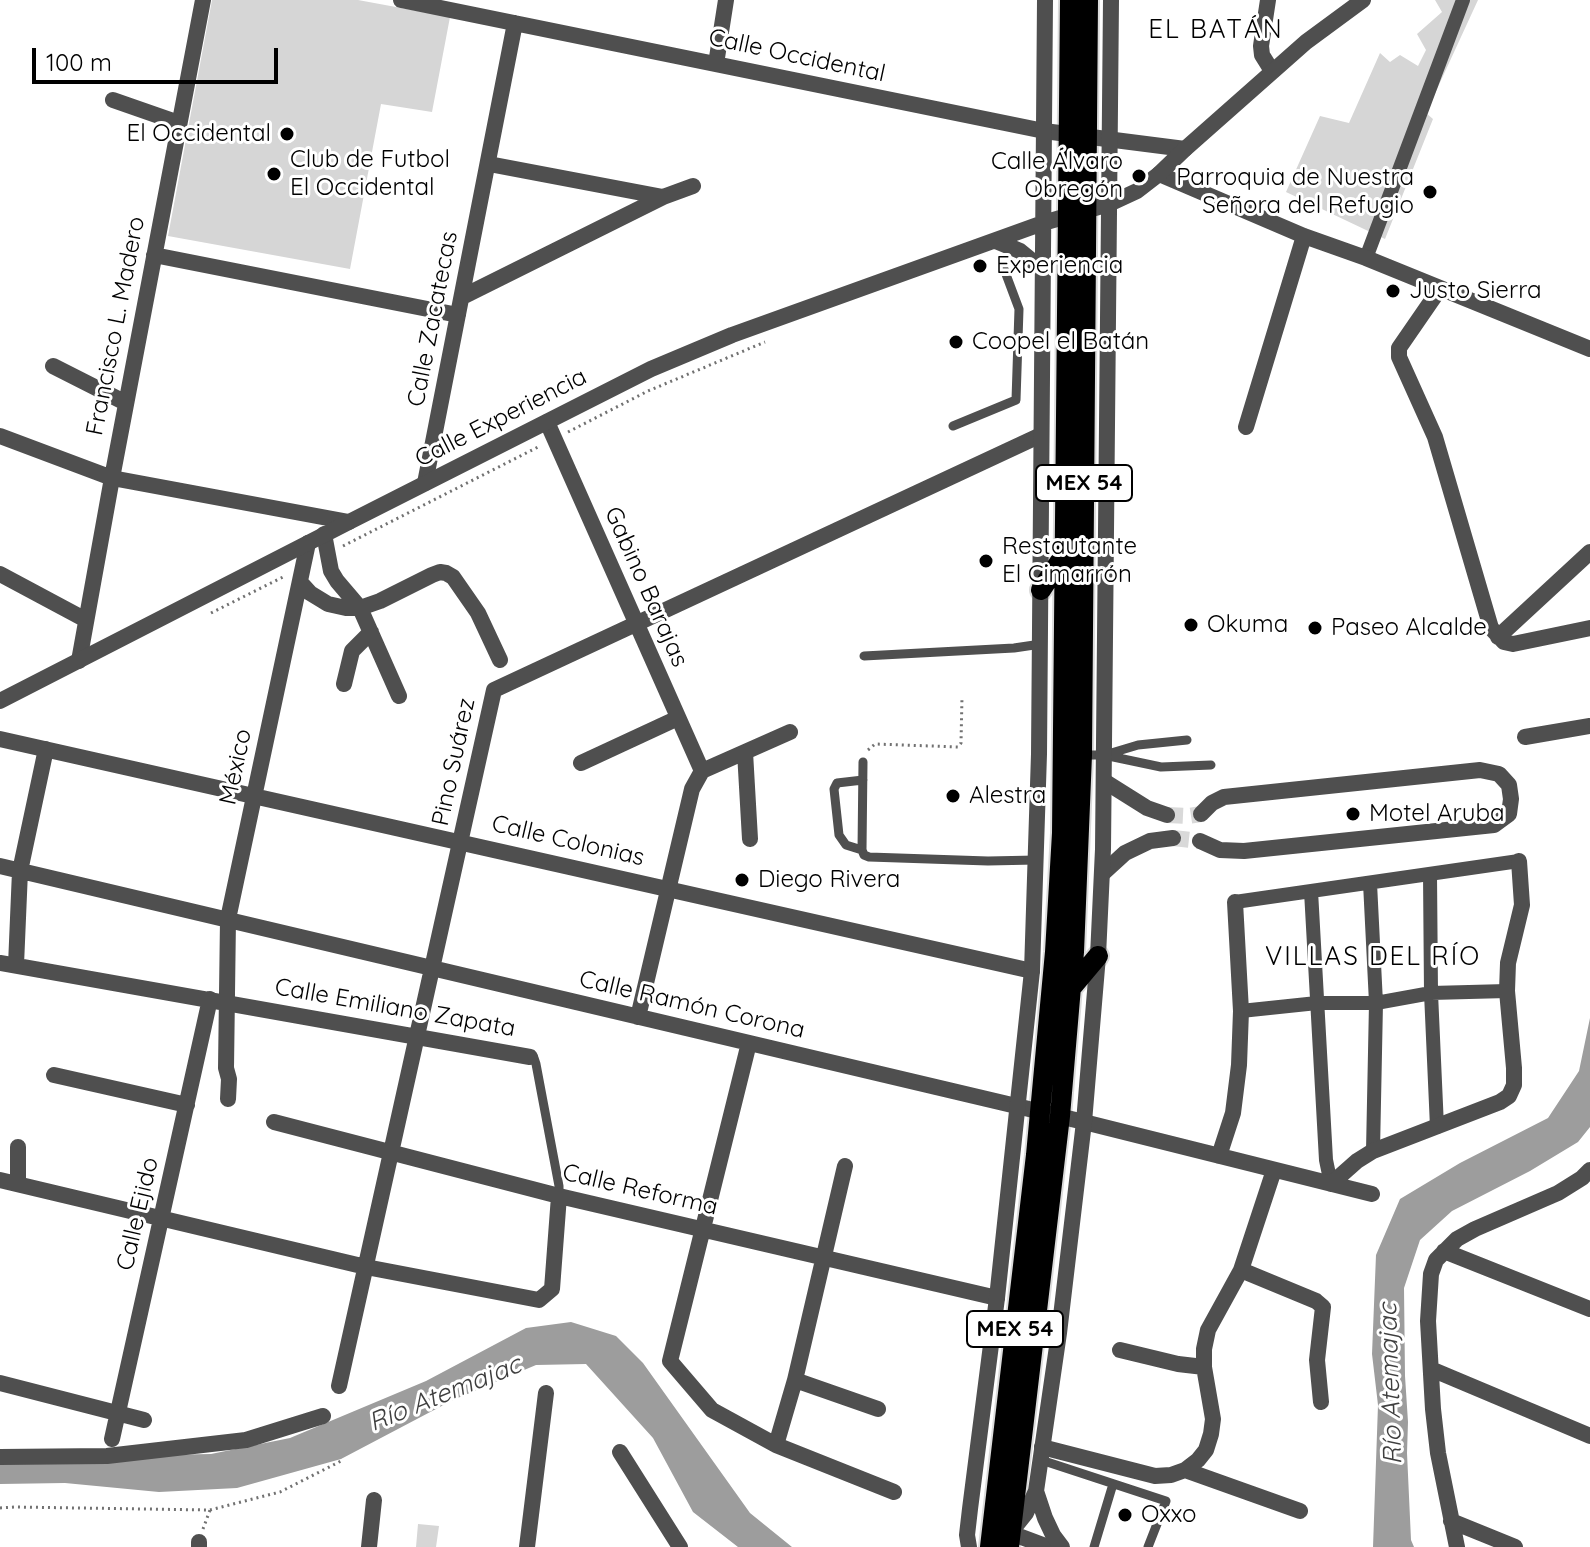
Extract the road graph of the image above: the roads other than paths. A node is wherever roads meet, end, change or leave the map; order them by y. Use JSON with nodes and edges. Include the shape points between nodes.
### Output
{"nodes":[{"id":1,"x":203,"y":0,"type":"edge"},
{"id":2,"x":401,"y":0,"type":"edge"},
{"id":3,"x":726,"y":0,"type":"edge"},
{"id":4,"x":1045,"y":0,"type":"edge"},
{"id":5,"x":1070,"y":0,"type":"edge"},
{"id":6,"x":1088,"y":0,"type":"edge"},
{"id":7,"x":1111,"y":0,"type":"edge"},
{"id":8,"x":1268,"y":0,"type":"edge"},
{"id":9,"x":1463,"y":0,"type":"edge"},
{"id":10,"x":1357,"y":2,"type":"edge"},
{"id":11,"x":463,"y":6,"type":"edge"},
{"id":12,"x":515,"y":23,"type":"junction"},
{"id":13,"x":716,"y":64,"type":"junction"},
{"id":14,"x":1272,"y":71,"type":"junction"},
{"id":15,"x":113,"y":100,"type":"dead end"},
{"id":16,"x":179,"y":123,"type":"junction"},
{"id":17,"x":1044,"y":131,"type":"junction"},
{"id":18,"x":1078,"y":135,"type":"junction"},
{"id":19,"x":1110,"y":140,"type":"junction"},
{"id":20,"x":1185,"y":149,"type":"junction"},
{"id":21,"x":489,"y":164,"type":"junction"},
{"id":22,"x":1159,"y":174,"type":"junction"},
{"id":23,"x":693,"y":186,"type":"dead end"},
{"id":24,"x":663,"y":197,"type":"junction"},
{"id":25,"x":1109,"y":204,"type":"junction"},
{"id":26,"x":1078,"y":214,"type":"junction"},
{"id":27,"x":1043,"y":223,"type":"junction"},
{"id":28,"x":1304,"y":236,"type":"junction"},
{"id":29,"x":996,"y":241,"type":"junction"},
{"id":30,"x":154,"y":255,"type":"junction"},
{"id":31,"x":1366,"y":258,"type":"junction"},
{"id":32,"x":1004,"y":269,"type":"dead end"},
{"id":33,"x":1042,"y":269,"type":"junction"},
{"id":34,"x":1439,"y":290,"type":"junction"},
{"id":35,"x":462,"y":297,"type":"junction"},
{"id":36,"x":1019,"y":309,"type":"junction"},
{"id":37,"x":1042,"y":309,"type":"junction"},
{"id":38,"x":458,"y":315,"type":"junction"},
{"id":39,"x":1590,"y":349,"type":"edge"},
{"id":40,"x":53,"y":366,"type":"dead end"},
{"id":41,"x":126,"y":403,"type":"junction"},
{"id":42,"x":547,"y":422,"type":"junction"},
{"id":43,"x":953,"y":426,"type":"dead end"},
{"id":44,"x":1246,"y":427,"type":"dead end"},
{"id":45,"x":1041,"y":435,"type":"junction"},
{"id":46,"x":0,"y":436,"type":"edge"},
{"id":47,"x":112,"y":478,"type":"junction"},
{"id":48,"x":425,"y":483,"type":"junction"},
{"id":49,"x":349,"y":522,"type":"junction"},
{"id":50,"x":324,"y":534,"type":"junction"},
{"id":51,"x":308,"y":543,"type":"junction"},
{"id":52,"x":1066,"y":552,"type":"junction"},
{"id":53,"x":1590,"y":552,"type":"edge"},
{"id":54,"x":0,"y":574,"type":"edge"},
{"id":55,"x":297,"y":577,"type":"junction"},
{"id":56,"x":1041,"y":590,"type":"junction"},
{"id":57,"x":360,"y":608,"type":"junction"},
{"id":58,"x":86,"y":620,"type":"junction"},
{"id":59,"x":637,"y":624,"type":"junction"},
{"id":60,"x":1590,"y":628,"type":"edge"},
{"id":61,"x":371,"y":632,"type":"junction"},
{"id":62,"x":1498,"y":637,"type":"junction"},
{"id":63,"x":1041,"y":644,"type":"junction"},
{"id":64,"x":864,"y":656,"type":"dead end"},
{"id":65,"x":500,"y":660,"type":"dead end"},
{"id":66,"x":79,"y":661,"type":"junction"},
{"id":67,"x":344,"y":684,"type":"dead end"},
{"id":68,"x":399,"y":696,"type":"dead end"},
{"id":69,"x":0,"y":701,"type":"edge"},
{"id":70,"x":678,"y":718,"type":"junction"},
{"id":71,"x":1590,"y":726,"type":"edge"},
{"id":72,"x":790,"y":732,"type":"dead end"},
{"id":73,"x":1525,"y":737,"type":"dead end"},
{"id":74,"x":0,"y":739,"type":"edge"},
{"id":75,"x":1187,"y":740,"type":"dead end"},
{"id":76,"x":46,"y":749,"type":"junction"},
{"id":77,"x":745,"y":752,"type":"junction"},
{"id":78,"x":1039,"y":754,"type":"junction"},
{"id":79,"x":1072,"y":755,"type":"junction"},
{"id":80,"x":1104,"y":755,"type":"junction"},
{"id":81,"x":863,"y":762,"type":"road end"},
{"id":82,"x":581,"y":763,"type":"dead end"},
{"id":83,"x":1211,"y":765,"type":"dead end"},
{"id":84,"x":702,"y":771,"type":"junction"},
{"id":85,"x":863,"y":780,"type":"junction"},
{"id":86,"x":1104,"y":781,"type":"junction"},
{"id":87,"x":254,"y":796,"type":"junction"},
{"id":88,"x":1201,"y":814,"type":"tunnel mouth"},
{"id":89,"x":1167,"y":815,"type":"tunnel mouth"},
{"id":90,"x":1173,"y":838,"type":"tunnel mouth"},
{"id":91,"x":750,"y":839,"type":"dead end"},
{"id":92,"x":1200,"y":841,"type":"tunnel mouth"},
{"id":93,"x":461,"y":842,"type":"junction"},
{"id":94,"x":862,"y":850,"type":"junction"},
{"id":95,"x":1036,"y":860,"type":"junction"},
{"id":96,"x":1519,"y":861,"type":"joint"},
{"id":97,"x":0,"y":866,"type":"edge"},
{"id":98,"x":20,"y":871,"type":"junction"},
{"id":99,"x":1102,"y":874,"type":"junction"},
{"id":100,"x":1430,"y":874,"type":"junction"},
{"id":101,"x":1370,"y":883,"type":"junction"},
{"id":102,"x":668,"y":889,"type":"junction"},
{"id":103,"x":1311,"y":891,"type":"junction"},
{"id":104,"x":1235,"y":902,"type":"joint"},
{"id":105,"x":228,"y":919,"type":"junction"},
{"id":106,"x":1098,"y":956,"type":"junction"},
{"id":107,"x":8,"y":964,"type":"edge"},
{"id":108,"x":433,"y":968,"type":"junction"},
{"id":109,"x":1032,"y":971,"type":"junction"},
{"id":110,"x":1072,"y":987,"type":"junction"},
{"id":111,"x":1507,"y":991,"type":"junction"},
{"id":112,"x":1431,"y":993,"type":"junction"},
{"id":113,"x":210,"y":999,"type":"junction"},
{"id":114,"x":227,"y":1002,"type":"junction"},
{"id":115,"x":1317,"y":1003,"type":"junction"},
{"id":116,"x":1376,"y":1003,"type":"junction"},
{"id":117,"x":1241,"y":1011,"type":"junction"},
{"id":118,"x":638,"y":1017,"type":"junction"},
{"id":119,"x":417,"y":1036,"type":"junction"},
{"id":120,"x":749,"y":1043,"type":"junction"},
{"id":121,"x":530,"y":1057,"type":"joint"},
{"id":122,"x":54,"y":1075,"type":"dead end"},
{"id":123,"x":228,"y":1099,"type":"dead end"},
{"id":124,"x":187,"y":1105,"type":"junction"},
{"id":125,"x":1019,"y":1107,"type":"junction"},
{"id":126,"x":1050,"y":1114,"type":"junction"},
{"id":127,"x":274,"y":1122,"type":"dead end"},
{"id":128,"x":1084,"y":1122,"type":"junction"},
{"id":129,"x":1437,"y":1127,"type":"junction"},
{"id":130,"x":18,"y":1147,"type":"dead end"},
{"id":131,"x":1373,"y":1151,"type":"junction"},
{"id":132,"x":391,"y":1152,"type":"junction"},
{"id":133,"x":1219,"y":1156,"type":"junction"},
{"id":134,"x":845,"y":1166,"type":"dead end"},
{"id":135,"x":1274,"y":1170,"type":"junction"},
{"id":136,"x":1587,"y":1177,"type":"edge"},
{"id":137,"x":0,"y":1180,"type":"edge"},
{"id":138,"x":18,"y":1184,"type":"junction"},
{"id":139,"x":1331,"y":1184,"type":"junction"},
{"id":140,"x":1372,"y":1194,"type":"dead end"},
{"id":141,"x":559,"y":1196,"type":"junction"},
{"id":142,"x":161,"y":1218,"type":"junction"},
{"id":143,"x":702,"y":1229,"type":"junction"},
{"id":144,"x":1444,"y":1251,"type":"junction"},
{"id":145,"x":824,"y":1258,"type":"junction"},
{"id":146,"x":366,"y":1267,"type":"junction"},
{"id":147,"x":1241,"y":1270,"type":"junction"},
{"id":148,"x":997,"y":1298,"type":"junction"},
{"id":149,"x":1590,"y":1309,"type":"edge"},
{"id":150,"x":1120,"y":1350,"type":"dead end"},
{"id":151,"x":1204,"y":1367,"type":"junction"},
{"id":152,"x":1431,"y":1369,"type":"junction"},
{"id":153,"x":795,"y":1380,"type":"junction"},
{"id":154,"x":0,"y":1383,"type":"edge"},
{"id":155,"x":339,"y":1386,"type":"dead end"},
{"id":156,"x":546,"y":1393,"type":"dead end"},
{"id":157,"x":1321,"y":1402,"type":"dead end"},
{"id":158,"x":878,"y":1409,"type":"dead end"},
{"id":159,"x":118,"y":1414,"type":"junction"},
{"id":160,"x":323,"y":1416,"type":"dead end"},
{"id":161,"x":144,"y":1420,"type":"dead end"},
{"id":162,"x":1590,"y":1436,"type":"edge"},
{"id":163,"x":112,"y":1439,"type":"dead end"},
{"id":164,"x":776,"y":1445,"type":"junction"},
{"id":165,"x":620,"y":1452,"type":"dead end"},
{"id":166,"x":1041,"y":1454,"type":"junction"},
{"id":167,"x":0,"y":1457,"type":"edge"},
{"id":168,"x":1185,"y":1470,"type":"junction"},
{"id":169,"x":1113,"y":1484,"type":"junction"},
{"id":170,"x":1036,"y":1491,"type":"junction"},
{"id":171,"x":894,"y":1492,"type":"dead end"},
{"id":172,"x":374,"y":1500,"type":"dead end"},
{"id":173,"x":1300,"y":1511,"type":"dead end"},
{"id":174,"x":1451,"y":1521,"type":"junction"},
{"id":175,"x":1000,"y":1538,"type":"edge"},
{"id":176,"x":369,"y":1547,"type":"edge"},
{"id":177,"x":527,"y":1547,"type":"edge"},
{"id":178,"x":680,"y":1547,"type":"edge"},
{"id":179,"x":969,"y":1547,"type":"edge"},
{"id":180,"x":1048,"y":1547,"type":"edge"},
{"id":181,"x":1062,"y":1547,"type":"edge"},
{"id":182,"x":1094,"y":1547,"type":"edge"},
{"id":183,"x":1148,"y":1547,"type":"edge"},
{"id":184,"x":1457,"y":1547,"type":"edge"},
{"id":185,"x":1515,"y":1547,"type":"edge"}],
"edges":[{"from":1,"to":16,"type":"street","name":"Francisco L. Madero"},
{"from":2,"to":11,"type":"street","name":"Calle Occidental"},
{"from":3,"to":13,"type":"street"},
{"from":4,"to":17,"type":"street"},
{"from":5,"to":18,"type":"main road","number":"MEX 54"},
{"from":6,"to":18,"type":"main road","number":"MEX 54"},
{"from":7,"to":19,"type":"street"},
{"from":8,"to":14,"type":"street","via":[[1261,46]]},
{"from":9,"to":31,"type":"street"},
{"from":10,"to":14,"type":"street"},
{"from":11,"to":12,"type":"street","name":"Calle Occidental"},
{"from":12,"to":13,"type":"street","name":"Calle Occidental"},
{"from":12,"to":21,"type":"street","name":"Calle Zacatecas"},
{"from":13,"to":17,"type":"street","name":"Calle Occidental"},
{"from":14,"to":20,"type":"street"},
{"from":15,"to":16,"type":"street"},
{"from":16,"to":30,"type":"street","name":"Francisco L. Madero"},
{"from":17,"to":18,"type":"street","name":"Calle Occidental"},
{"from":17,"to":27,"type":"street"},
{"from":18,"to":19,"type":"street","name":"Calle Occidental"},
{"from":18,"to":26,"type":"main road","number":"MEX 54"},
{"from":19,"to":20,"type":"street","name":"Calle Occidental"},
{"from":19,"to":25,"type":"street"},
{"from":20,"to":22,"type":"street"},
{"from":21,"to":24,"type":"street"},
{"from":21,"to":35,"type":"street","name":"Calle Zacatecas"},
{"from":22,"to":25,"type":"street"},
{"from":22,"to":28,"type":"street"},
{"from":23,"to":24,"type":"street"},
{"from":24,"to":35,"type":"street"},
{"from":25,"to":26,"type":"street","name":"Calle Experiencia"},
{"from":25,"to":80,"type":"street"},
{"from":26,"to":27,"type":"street","name":"Calle Experiencia"},
{"from":26,"to":52,"type":"main road","number":"MEX 54"},
{"from":26,"to":79,"type":"main road","number":"MEX 54"},
{"from":27,"to":29,"type":"street","name":"Calle Experiencia"},
{"from":27,"to":33,"type":"street"},
{"from":28,"to":31,"type":"street"},
{"from":28,"to":44,"type":"street"},
{"from":29,"to":33,"type":"street"},
{"from":29,"to":42,"type":"street","name":"Calle Experiencia","via":[[732,335]]},
{"from":30,"to":38,"type":"street"},
{"from":30,"to":41,"type":"street","name":"Francisco L. Madero"},
{"from":31,"to":34,"type":"street"},
{"from":32,"to":36,"type":"lane"},
{"from":33,"to":37,"type":"street"},
{"from":34,"to":39,"type":"street"},
{"from":34,"to":62,"type":"street","via":[[1399,348],[1399,357],[1435,437]]},
{"from":35,"to":38,"type":"street","name":"Calle Zacatecas"},
{"from":36,"to":37,"type":"lane"},
{"from":36,"to":43,"type":"lane","via":[[1016,400]]},
{"from":37,"to":45,"type":"street"},
{"from":38,"to":48,"type":"street","name":"Calle Zacatecas"},
{"from":40,"to":41,"type":"street"},
{"from":41,"to":47,"type":"street","name":"Francisco L. Madero"},
{"from":42,"to":48,"type":"street","name":"Calle Experiencia"},
{"from":42,"to":59,"type":"street","name":"Gabino Barajas"},
{"from":45,"to":56,"type":"street"},
{"from":45,"to":59,"type":"street","name":"Pino Suárez"},
{"from":46,"to":47,"type":"street"},
{"from":47,"to":49,"type":"street"},
{"from":47,"to":58,"type":"street","name":"Francisco L. Madero"},
{"from":48,"to":49,"type":"street","name":"Calle Experiencia"},
{"from":49,"to":50,"type":"street","name":"Calle Experiencia"},
{"from":50,"to":51,"type":"street","name":"Calle Experiencia"},
{"from":50,"to":57,"type":"street","via":[[331,571]]},
{"from":51,"to":55,"type":"street","name":"México"},
{"from":51,"to":66,"type":"street","name":"Calle Experiencia"},
{"from":52,"to":56,"type":"main road"},
{"from":52,"to":79,"type":"main road","number":"MEX 54"},
{"from":53,"to":62,"type":"street"},
{"from":54,"to":58,"type":"street"},
{"from":55,"to":57,"type":"street","via":[[328,604]]},
{"from":55,"to":87,"type":"street","name":"México"},
{"from":56,"to":63,"type":"street"},
{"from":57,"to":61,"type":"street"},
{"from":57,"to":65,"type":"street","via":[[446,573],[478,613]]},
{"from":58,"to":66,"type":"street","name":"Francisco L. Madero"},
{"from":59,"to":70,"type":"street","name":"Gabino Barajas"},
{"from":59,"to":93,"type":"street","name":"Pino Suárez","via":[[494,690]]},
{"from":60,"to":62,"type":"street","via":[[1513,644]]},
{"from":61,"to":67,"type":"street","via":[[352,651]]},
{"from":61,"to":68,"type":"street"},
{"from":63,"to":64,"type":"lane"},
{"from":63,"to":78,"type":"street"},
{"from":66,"to":69,"type":"street","name":"Calle Experiencia"},
{"from":70,"to":82,"type":"street"},
{"from":70,"to":84,"type":"street","name":"Gabino Barajas"},
{"from":71,"to":73,"type":"street"},
{"from":72,"to":77,"type":"street"},
{"from":74,"to":76,"type":"street","name":"Calle Colonias"},
{"from":75,"to":80,"type":"lane"},
{"from":76,"to":87,"type":"street","name":"Calle Colonias"},
{"from":76,"to":98,"type":"street"},
{"from":77,"to":84,"type":"street"},
{"from":77,"to":91,"type":"street"},
{"from":78,"to":79,"type":"lane"},
{"from":78,"to":95,"type":"street"},
{"from":79,"to":80,"type":"lane"},
{"from":79,"to":110,"type":"main road","number":"MEX 54"},
{"from":79,"to":126,"type":"main road","number":"MEX 54","via":[[1062,833]]},
{"from":80,"to":83,"type":"lane","via":[[1161,767]]},
{"from":80,"to":86,"type":"street"},
{"from":81,"to":85,"type":"lane"},
{"from":84,"to":102,"type":"street","via":[[692,789]]},
{"from":85,"to":94,"type":"lane"},
{"from":85,"to":94,"type":"lane","via":[[837,783],[834,789],[839,835],[846,845]]},
{"from":86,"to":89,"type":"street"},
{"from":86,"to":99,"type":"street"},
{"from":87,"to":93,"type":"street","name":"Calle Colonias"},
{"from":87,"to":105,"type":"street","name":"México"},
{"from":88,"to":92,"type":"street","via":[[1224,797],[1480,770],[1499,774],[1509,785],[1511,799],[1509,814],[1494,825],[1244,851],[1220,850]]},
{"from":90,"to":99,"type":"street","via":[[1125,853]]},
{"from":93,"to":102,"type":"street","name":"Calle Colonias"},
{"from":93,"to":108,"type":"street","name":"Pino Suárez"},
{"from":94,"to":95,"type":"lane","via":[[869,857]]},
{"from":95,"to":109,"type":"street"},
{"from":96,"to":100,"type":"street"},
{"from":96,"to":111,"type":"street","via":[[1522,905]]},
{"from":97,"to":98,"type":"street","name":"Calle Ramón Corona"},
{"from":98,"to":105,"type":"street","name":"Calle Ramón Corona"},
{"from":98,"to":107,"type":"street"},
{"from":99,"to":106,"type":"street"},
{"from":100,"to":101,"type":"street"},
{"from":100,"to":112,"type":"street"},
{"from":101,"to":103,"type":"street"},
{"from":101,"to":116,"type":"street"},
{"from":102,"to":109,"type":"street","name":"Calle Colonias"},
{"from":102,"to":118,"type":"street"},
{"from":103,"to":104,"type":"street"},
{"from":103,"to":115,"type":"street"},
{"from":104,"to":117,"type":"street"},
{"from":105,"to":108,"type":"street","name":"Calle Ramón Corona"},
{"from":105,"to":114,"type":"street","name":"México"},
{"from":106,"to":110,"type":"main road"},
{"from":106,"to":128,"type":"street"},
{"from":107,"to":113,"type":"street","name":"Calle Emiliano Zapata"},
{"from":108,"to":118,"type":"street","name":"Calle Ramón Corona"},
{"from":108,"to":119,"type":"street","name":"Pino Suárez"},
{"from":109,"to":125,"type":"street"},
{"from":110,"to":126,"type":"main road","number":"MEX 54"},
{"from":111,"to":112,"type":"street"},
{"from":111,"to":129,"type":"street","via":[[1514,1068],[1509,1096]]},
{"from":112,"to":116,"type":"street"},
{"from":112,"to":129,"type":"street"},
{"from":113,"to":114,"type":"street","name":"Calle Emiliano Zapata"},
{"from":113,"to":124,"type":"street","name":"Calle Ejido"},
{"from":114,"to":119,"type":"street","name":"Calle Emiliano Zapata"},
{"from":114,"to":123,"type":"street","name":"México"},
{"from":115,"to":116,"type":"street"},
{"from":115,"to":117,"type":"street"},
{"from":115,"to":139,"type":"street"},
{"from":116,"to":131,"type":"street"},
{"from":117,"to":133,"type":"street","via":[[1233,1113]]},
{"from":118,"to":120,"type":"street","name":"Calle Ramón Corona"},
{"from":119,"to":121,"type":"street","name":"Calle Emiliano Zapata"},
{"from":119,"to":132,"type":"street","name":"Pino Suárez"},
{"from":120,"to":125,"type":"street","name":"Calle Ramón Corona"},
{"from":120,"to":143,"type":"street"},
{"from":121,"to":141,"type":"lane","name":"Calle Emiliano Zapata","via":[[536,1064]]},
{"from":122,"to":124,"type":"street"},
{"from":124,"to":142,"type":"street","name":"Calle Ejido"},
{"from":125,"to":126,"type":"street","name":"Calle Ramón Corona"},
{"from":125,"to":148,"type":"street"},
{"from":126,"to":128,"type":"street","name":"Calle Ramón Corona"},
{"from":126,"to":175,"type":"main road","number":"MEX 54"},
{"from":127,"to":132,"type":"street","name":"Calle Reforma"},
{"from":128,"to":133,"type":"street","name":"Calle Ramón Corona"},
{"from":128,"to":166,"type":"street"},
{"from":129,"to":131,"type":"street"},
{"from":130,"to":138,"type":"street"},
{"from":131,"to":139,"type":"street"},
{"from":132,"to":141,"type":"street","name":"Calle Reforma"},
{"from":132,"to":146,"type":"street","name":"Pino Suárez"},
{"from":133,"to":135,"type":"street","name":"Calle Ramón Corona"},
{"from":134,"to":145,"type":"street"},
{"from":135,"to":139,"type":"street","name":"Calle Ramón Corona"},
{"from":135,"to":147,"type":"street"},
{"from":136,"to":144,"type":"street","via":[[1475,1229]]},
{"from":137,"to":138,"type":"street"},
{"from":138,"to":142,"type":"street"},
{"from":139,"to":140,"type":"street","name":"Calle Ramón Corona"},
{"from":141,"to":143,"type":"street","name":"Calle Reforma"},
{"from":141,"to":146,"type":"street","name":"Calle Emiliano Zapata","via":[[552,1289],[539,1300]]},
{"from":142,"to":146,"type":"street"},
{"from":142,"to":159,"type":"street","name":"Calle Ejido"},
{"from":143,"to":145,"type":"street","name":"Calle Reforma"},
{"from":143,"to":164,"type":"street","via":[[670,1361],[712,1410]]},
{"from":144,"to":149,"type":"street"},
{"from":144,"to":152,"type":"street","via":[[1436,1260],[1428,1292]]},
{"from":145,"to":148,"type":"street","name":"Calle Reforma"},
{"from":145,"to":153,"type":"street"},
{"from":146,"to":155,"type":"street","name":"Pino Suárez"},
{"from":147,"to":151,"type":"street","via":[[1208,1330]]},
{"from":147,"to":157,"type":"street","via":[[1323,1307],[1317,1360]]},
{"from":148,"to":179,"type":"street"},
{"from":150,"to":151,"type":"street"},
{"from":151,"to":168,"type":"street","via":[[1211,1434],[1206,1450]]},
{"from":152,"to":162,"type":"street"},
{"from":152,"to":174,"type":"street","via":[[1438,1453]]},
{"from":153,"to":158,"type":"street"},
{"from":153,"to":164,"type":"street"},
{"from":154,"to":159,"type":"street"},
{"from":156,"to":177,"type":"street"},
{"from":159,"to":161,"type":"street"},
{"from":159,"to":163,"type":"street","name":"Calle Ejido"},
{"from":160,"to":167,"type":"street","via":[[246,1440],[107,1456]]},
{"from":164,"to":171,"type":"street"},
{"from":165,"to":178,"type":"street"},
{"from":166,"to":168,"type":"street","via":[[1155,1476]]},
{"from":166,"to":169,"type":"lane"},
{"from":166,"to":170,"type":"street"},
{"from":168,"to":173,"type":"street"},
{"from":169,"to":182,"type":"lane"},
{"from":169,"to":183,"type":"lane","via":[[1166,1501]]},
{"from":170,"to":175,"type":"street","via":[[1026,1513]]},
{"from":170,"to":181,"type":"street"},
{"from":172,"to":176,"type":"street"},
{"from":174,"to":184,"type":"street"},
{"from":174,"to":185,"type":"street"},
{"from":175,"to":180,"type":"street"}]}
